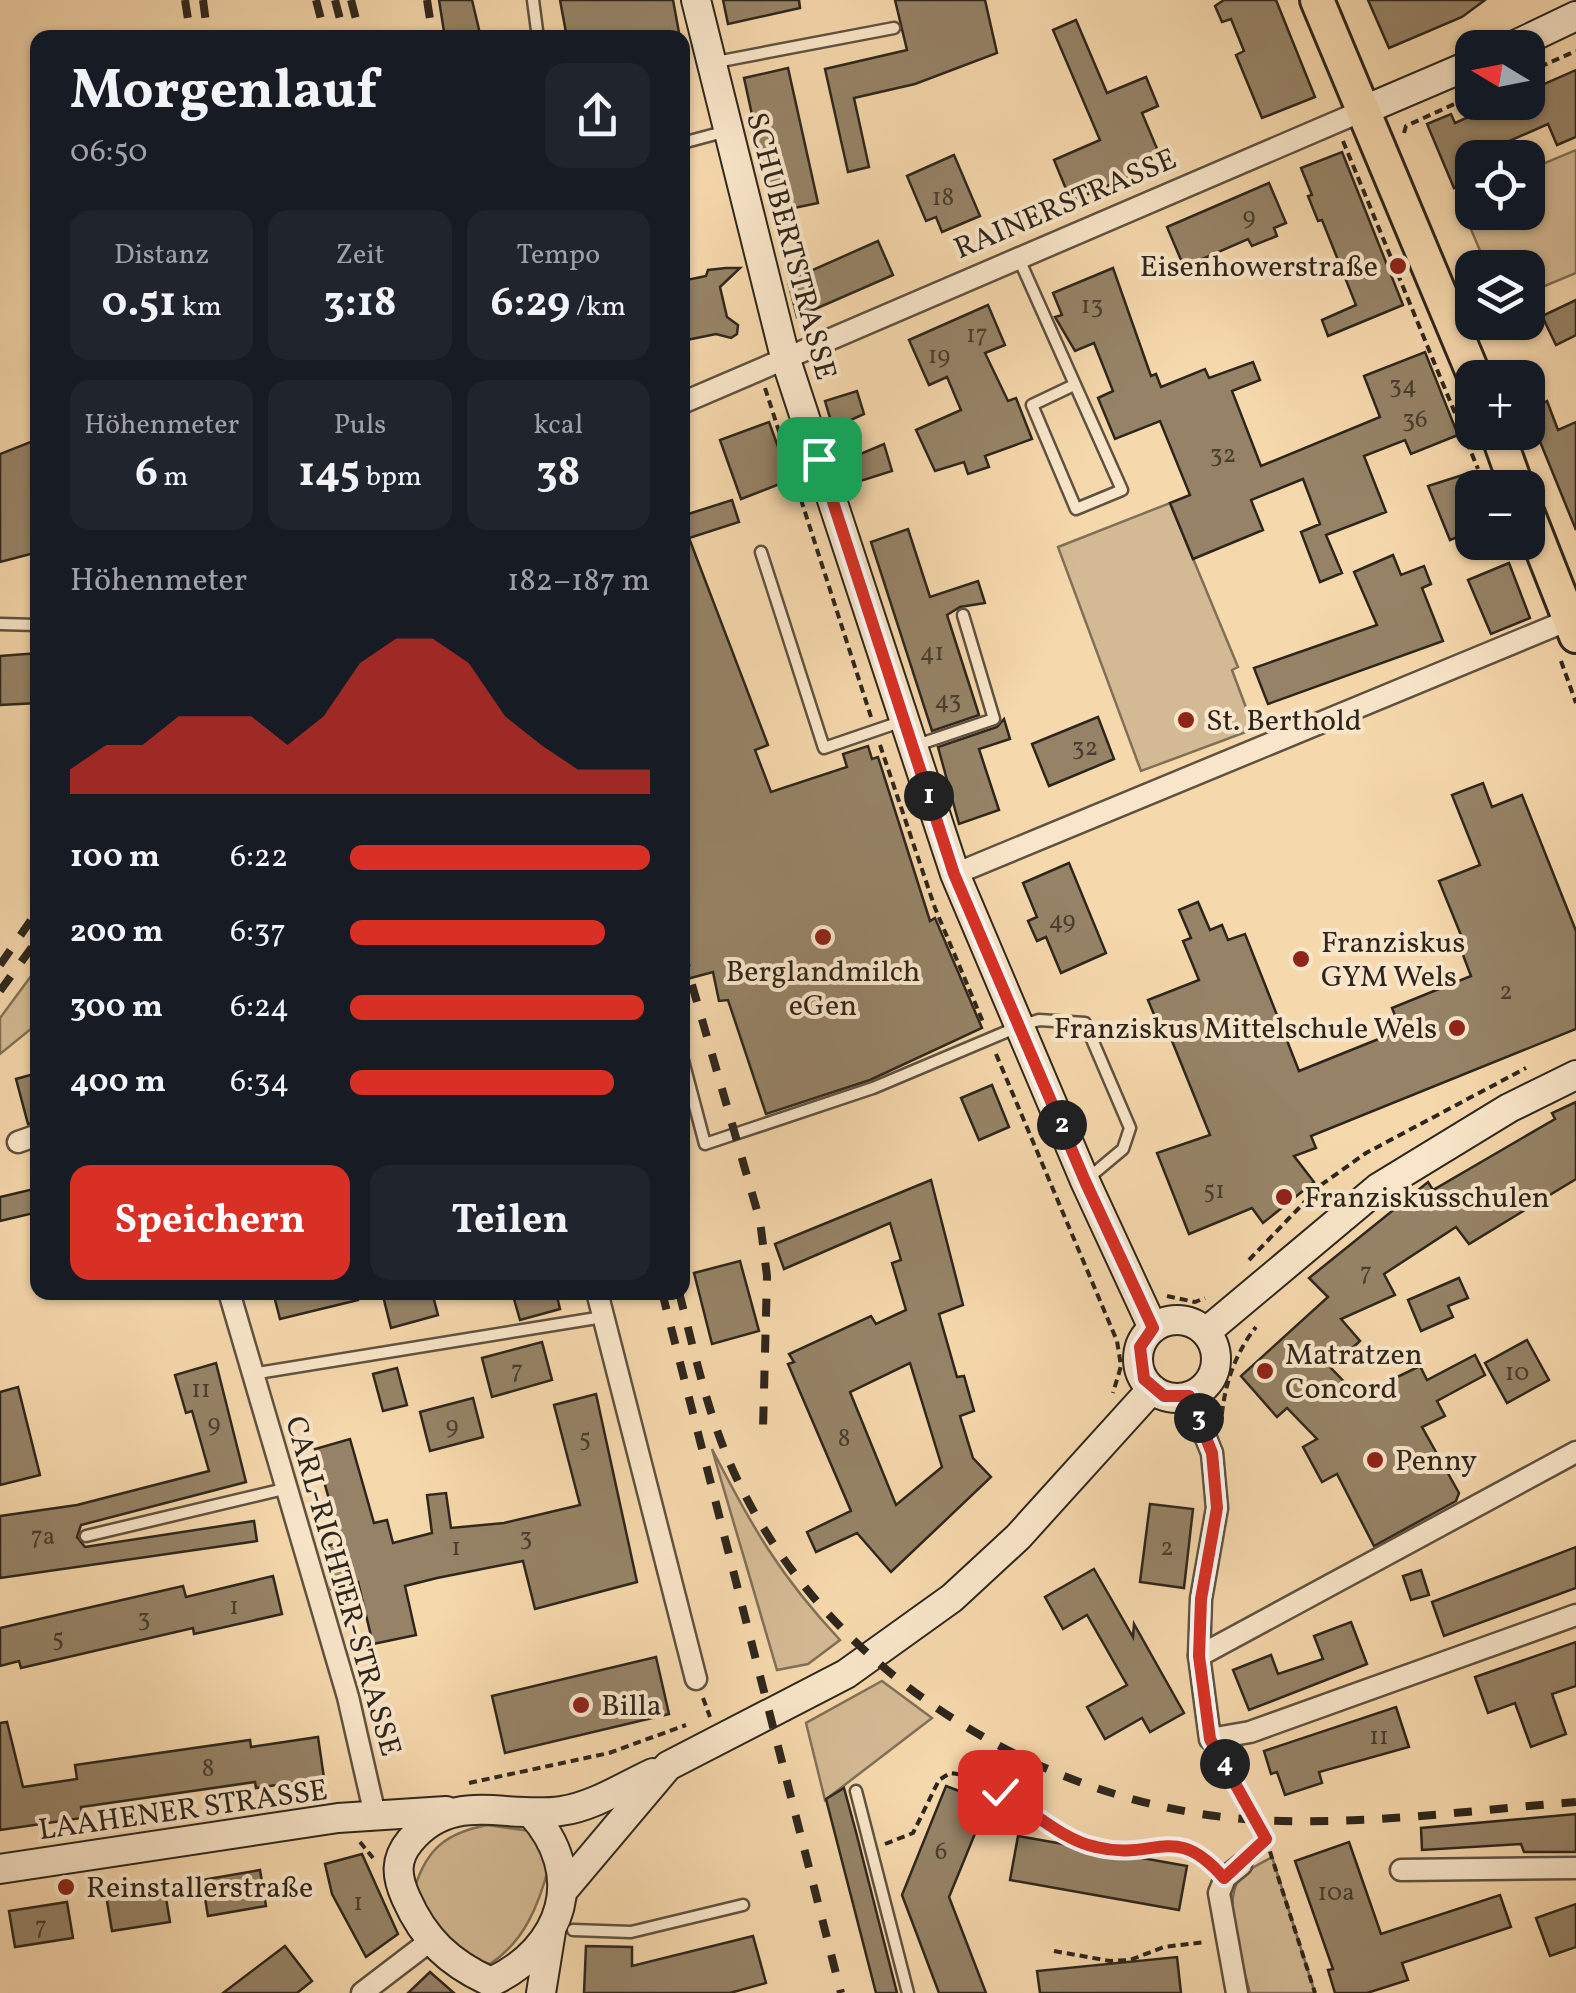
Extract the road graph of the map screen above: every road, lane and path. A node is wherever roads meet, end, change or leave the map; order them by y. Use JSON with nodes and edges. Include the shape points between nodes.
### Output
{"nodes":[{"id":1,"x":533,"y":0,"type":"edge"},
{"id":2,"x":696,"y":0,"type":"edge"},
{"id":3,"x":1317,"y":0,"type":"edge"},
{"id":4,"x":1576,"y":16,"type":"edge"},
{"id":5,"x":894,"y":28,"type":"dead end"},
{"id":6,"x":537,"y":30,"type":"edge"},
{"id":7,"x":1545,"y":31,"type":"edge"},
{"id":8,"x":1576,"y":51,"type":"edge"},
{"id":9,"x":710,"y":63,"type":"junction"},
{"id":10,"x":1545,"y":65,"type":"edge"},
{"id":11,"x":1455,"y":71,"type":"edge"},
{"id":12,"x":1455,"y":104,"type":"edge"},
{"id":13,"x":1349,"y":116,"type":"junction"},
{"id":14,"x":728,"y":131,"type":"junction"},
{"id":15,"x":690,"y":141,"type":"edge"},
{"id":16,"x":1379,"y":150,"type":"junction"},
{"id":17,"x":1019,"y":259,"type":"junction"},
{"id":18,"x":785,"y":358,"type":"junction"},
{"id":19,"x":1467,"y":360,"type":"edge"},
{"id":20,"x":759,"y":369,"type":"junction"},
{"id":21,"x":1074,"y":386,"type":"junction"},
{"id":22,"x":690,"y":399,"type":"edge"},
{"id":23,"x":1478,"y":468,"type":"dead end"},
{"id":24,"x":760,"y":552,"type":"dead end"},
{"id":25,"x":1545,"y":555,"type":"edge"},
{"id":26,"x":962,"y":615,"type":"dead end"},
{"id":27,"x":0,"y":624,"type":"edge"},
{"id":28,"x":1574,"y":624,"type":"edge"},
{"id":29,"x":30,"y":625,"type":"edge"},
{"id":30,"x":875,"y":731,"type":"junction"},
{"id":31,"x":908,"y":734,"type":"junction"},
{"id":32,"x":954,"y":874,"type":"junction"},
{"id":33,"x":1020,"y":1026,"type":"junction"},
{"id":34,"x":989,"y":1036,"type":"junction"},
{"id":35,"x":1576,"y":1075,"type":"edge"},
{"id":36,"x":690,"y":1087,"type":"edge"},
{"id":37,"x":1085,"y":1181,"type":"junction"},
{"id":38,"x":1148,"y":1290,"type":"junction"},
{"id":39,"x":1208,"y":1297,"type":"dead end"},
{"id":40,"x":231,"y":1300,"type":"edge"},
{"id":41,"x":599,"y":1300,"type":"edge"},
{"id":42,"x":603,"y":1318,"type":"junction"},
{"id":43,"x":1153,"y":1328,"type":"junction"},
{"id":44,"x":1206,"y":1332,"type":"junction"},
{"id":45,"x":252,"y":1374,"type":"junction"},
{"id":46,"x":1152,"y":1389,"type":"junction"},
{"id":47,"x":1189,"y":1396,"type":"junction"},
{"id":48,"x":1101,"y":1406,"type":"dead end"},
{"id":49,"x":1576,"y":1452,"type":"edge"},
{"id":50,"x":284,"y":1490,"type":"junction"},
{"id":51,"x":86,"y":1536,"type":"dead end"},
{"id":52,"x":1576,"y":1615,"type":"edge"},
{"id":53,"x":1199,"y":1656,"type":"junction"},
{"id":54,"x":696,"y":1679,"type":"dead end"},
{"id":55,"x":693,"y":1723,"type":"dead end"},
{"id":56,"x":1210,"y":1739,"type":"junction"},
{"id":57,"x":668,"y":1766,"type":"junction"},
{"id":58,"x":460,"y":1784,"type":"dead end"},
{"id":59,"x":856,"y":1790,"type":"dead end"},
{"id":60,"x":448,"y":1811,"type":"junction"},
{"id":61,"x":532,"y":1813,"type":"junction"},
{"id":62,"x":375,"y":1815,"type":"junction"},
{"id":63,"x":1266,"y":1839,"type":"junction"},
{"id":64,"x":871,"y":1848,"type":"junction"},
{"id":65,"x":398,"y":1855,"type":"junction"},
{"id":66,"x":1576,"y":1868,"type":"edge"},
{"id":67,"x":0,"y":1869,"type":"edge"},
{"id":68,"x":1401,"y":1870,"type":"dead end"},
{"id":69,"x":1232,"y":1871,"type":"junction"},
{"id":70,"x":566,"y":1887,"type":"junction"},
{"id":71,"x":743,"y":1905,"type":"dead end"},
{"id":72,"x":562,"y":1930,"type":"junction"},
{"id":73,"x":1225,"y":1940,"type":"junction"},
{"id":74,"x":430,"y":1941,"type":"junction"},
{"id":75,"x":1054,"y":1951,"type":"dead end"},
{"id":76,"x":502,"y":1987,"type":"edge"},
{"id":77,"x":362,"y":1993,"type":"edge"},
{"id":78,"x":542,"y":1993,"type":"edge"},
{"id":79,"x":908,"y":1993,"type":"edge"},
{"id":80,"x":1237,"y":1993,"type":"edge"},
{"id":81,"x":1316,"y":1993,"type":"edge"}],
"edges":[{"from":1,"to":6,"type":"lane"},
{"from":2,"to":9,"type":"main road","name":"SCHUBERTSTRASSE"},
{"from":3,"to":13,"type":"main road"},
{"from":4,"to":7,"type":"main road"},
{"from":5,"to":9,"type":"lane"},
{"from":8,"to":10,"type":"path"},
{"from":9,"to":14,"type":"main road","name":"SCHUBERTSTRASSE"},
{"from":11,"to":13,"type":"main road","name":"RAINERSTRASSE"},
{"from":12,"to":16,"type":"path","via":[[1406,126],[1403,137]]},
{"from":13,"to":16,"type":"main road"},
{"from":13,"to":17,"type":"street","name":"RAINERSTRASSE"},
{"from":13,"to":23,"type":"path"},
{"from":14,"to":15,"type":"lane"},
{"from":14,"to":18,"type":"main road","name":"SCHUBERTSTRASSE"},
{"from":16,"to":19,"type":"main road"},
{"from":17,"to":18,"type":"street","name":"RAINERSTRASSE"},
{"from":17,"to":21,"type":"lane"},
{"from":18,"to":20,"type":"street","name":"RAINERSTRASSE"},
{"from":18,"to":31,"type":"main road","name":"SCHUBERTSTRASSE"},
{"from":20,"to":22,"type":"street","name":"RAINERSTRASSE"},
{"from":20,"to":30,"type":"path"},
{"from":21,"to":21,"type":"lane","via":[[1122,490],[1076,509],[1032,406]]},
{"from":24,"to":30,"type":"lane","via":[[824,748]]},
{"from":25,"to":28,"type":"main road"},
{"from":26,"to":31,"type":"lane","via":[[994,719]]},
{"from":27,"to":29,"type":"lane"},
{"from":28,"to":32,"type":"street"},
{"from":30,"to":31,"type":"lane"},
{"from":30,"to":34,"type":"path","via":[[935,908]]},
{"from":31,"to":32,"type":"main road","name":"SCHUBERTSTRASSE"},
{"from":32,"to":33,"type":"main road","name":"SCHUBERTSTRASSE"},
{"from":33,"to":34,"type":"lane"},
{"from":33,"to":37,"type":"main road","name":"SCHUBERTSTRASSE"},
{"from":33,"to":37,"type":"lane","via":[[1085,1022],[1130,1128],[1123,1149]]},
{"from":34,"to":36,"type":"lane","via":[[873,1088],[705,1144]]},
{"from":34,"to":48,"type":"path","via":[[1102,1302],[1121,1366],[1114,1392]]},
{"from":35,"to":44,"type":"main road","via":[[1378,1188]]},
{"from":37,"to":38,"type":"main road","name":"SCHUBERTSTRASSE"},
{"from":38,"to":39,"type":"path","via":[[1195,1302]]},
{"from":38,"to":43,"type":"main road","name":"SCHUBERTSTRASSE"},
{"from":40,"to":45,"type":"street","name":"CARL-RICHTER-STRASSE"},
{"from":41,"to":42,"type":"street"},
{"from":42,"to":45,"type":"lane"},
{"from":42,"to":54,"type":"street"},
{"from":43,"to":44,"type":"main road","via":[[1177,1320]]},
{"from":43,"to":46,"type":"main road","via":[[1140,1347],[1139,1366]]},
{"from":44,"to":47,"type":"main road","via":[[1216,1366],[1203,1388]]},
{"from":45,"to":50,"type":"street","name":"CARL-RICHTER-STRASSE"},
{"from":46,"to":47,"type":"main road"},
{"from":46,"to":57,"type":"main road","via":[[1018,1537],[917,1627],[846,1674]]},
{"from":47,"to":53,"type":"street","via":[[1212,1453],[1217,1508]]},
{"from":49,"to":53,"type":"street"},
{"from":50,"to":51,"type":"lane"},
{"from":50,"to":62,"type":"street","name":"CARL-RICHTER-STRASSE","via":[[348,1697]]},
{"from":52,"to":56,"type":"street","via":[[1250,1732]]},
{"from":53,"to":56,"type":"street"},
{"from":55,"to":58,"type":"path","via":[[609,1753]]},
{"from":56,"to":63,"type":"path"},
{"from":57,"to":61,"type":"main road","via":[[576,1807]]},
{"from":57,"to":70,"type":"main road"},
{"from":59,"to":64,"type":"lane"},
{"from":60,"to":61,"type":"main road"},
{"from":60,"to":62,"type":"main road","name":"LAAHENER STRASSE"},
{"from":60,"to":65,"type":"main road"},
{"from":61,"to":70,"type":"main road","via":[[556,1845]]},
{"from":62,"to":65,"type":"main road"},
{"from":62,"to":67,"type":"main road","name":"LAAHENER STRASSE"},
{"from":63,"to":69,"type":"path"},
{"from":63,"to":81,"type":"path"},
{"from":64,"to":69,"type":"path","via":[[913,1833],[938,1780],[950,1773],[1000,1792],[1081,1843],[1115,1850],[1187,1847]]},
{"from":64,"to":79,"type":"lane"},
{"from":65,"to":74,"type":"main road","via":[[400,1885]]},
{"from":66,"to":68,"type":"street"},
{"from":69,"to":73,"type":"street","via":[[1219,1893]]},
{"from":70,"to":72,"type":"main road"},
{"from":71,"to":72,"type":"lane","via":[[631,1932]]},
{"from":72,"to":76,"type":"main road"},
{"from":72,"to":78,"type":"main road"},
{"from":73,"to":75,"type":"path","via":[[1164,1946],[1130,1960]]},
{"from":73,"to":80,"type":"street"},
{"from":74,"to":76,"type":"main road","via":[[462,1968]]},
{"from":74,"to":77,"type":"street"}]}
